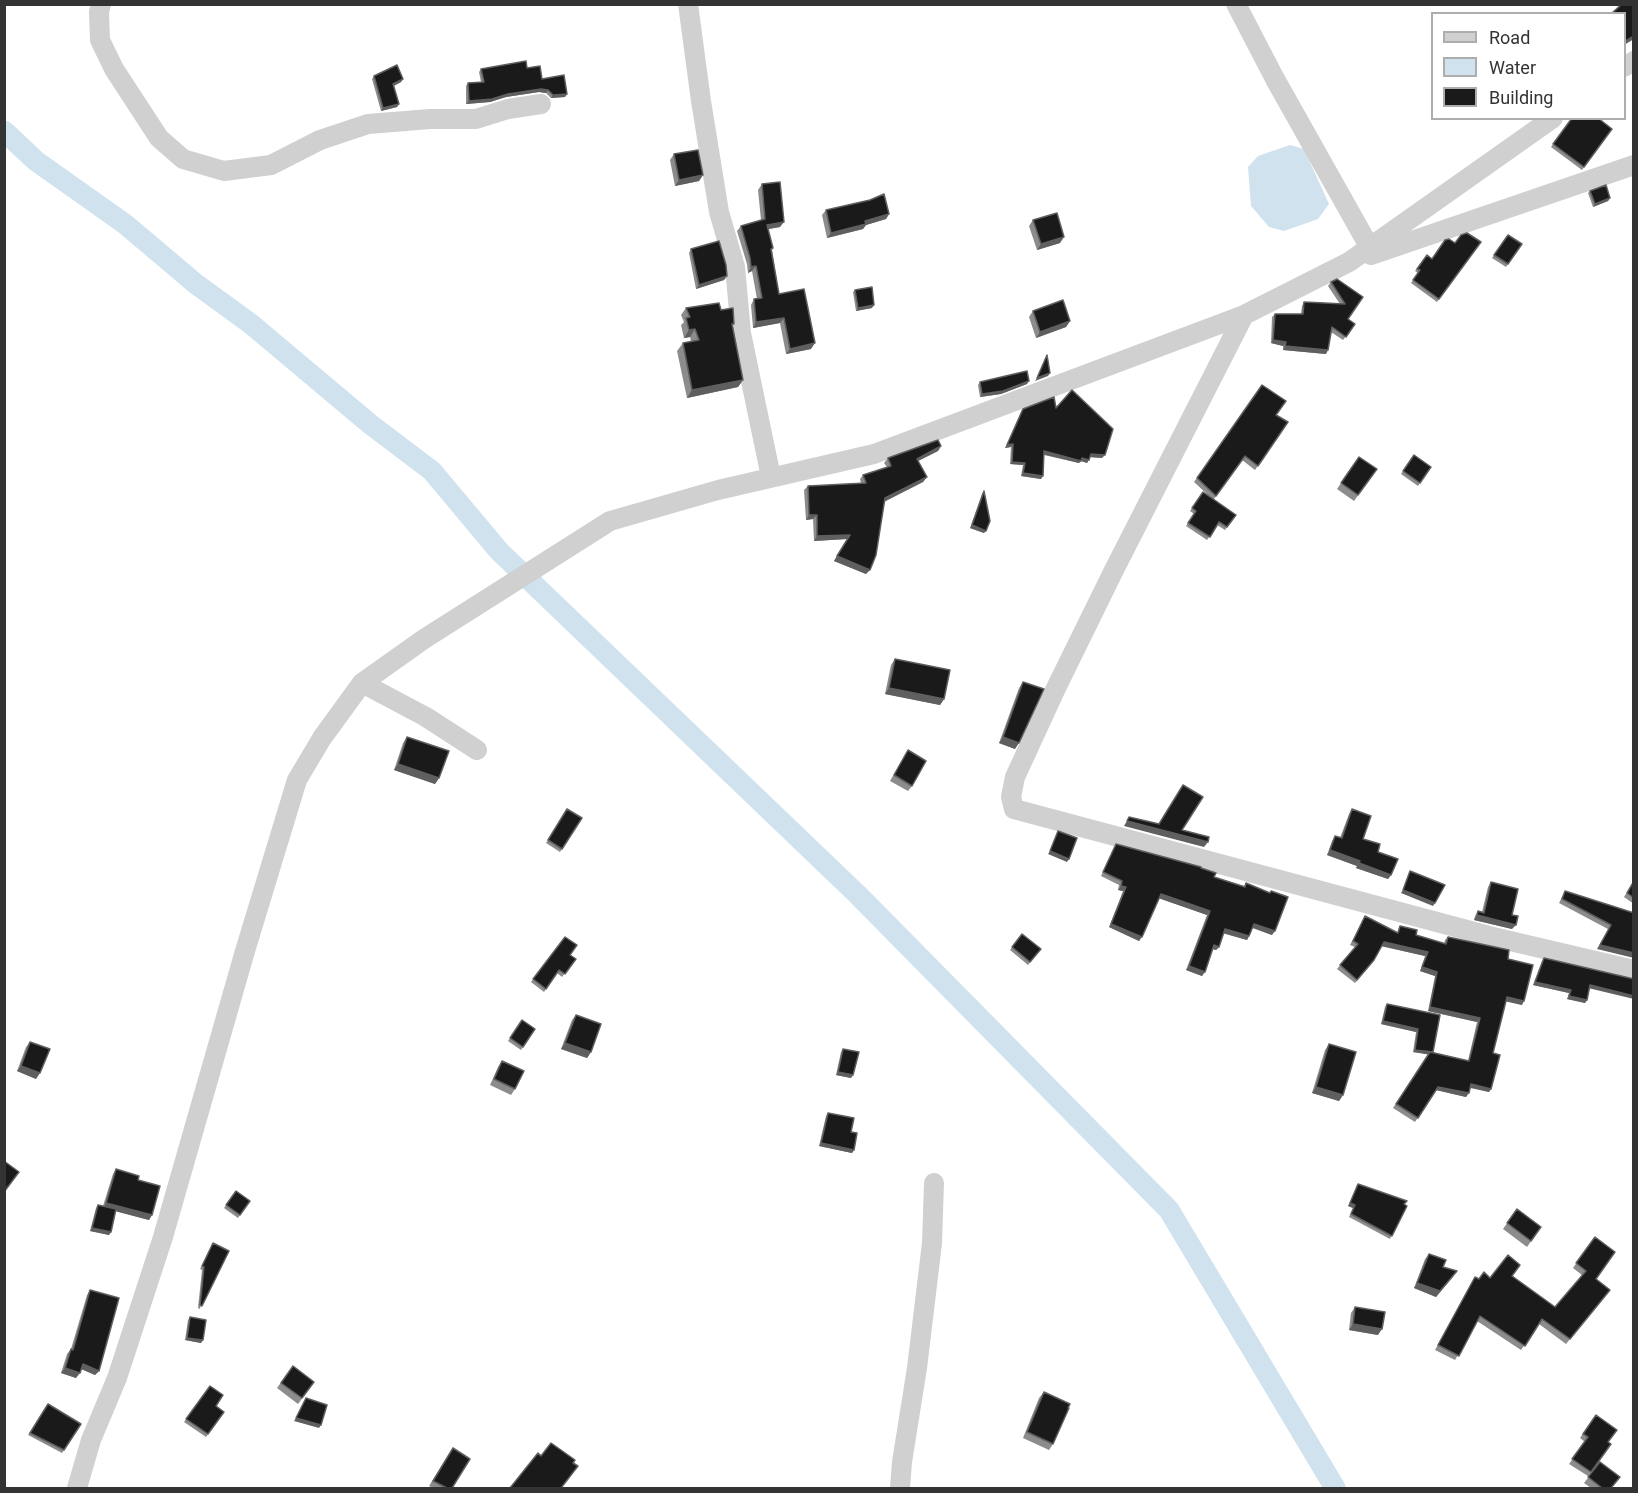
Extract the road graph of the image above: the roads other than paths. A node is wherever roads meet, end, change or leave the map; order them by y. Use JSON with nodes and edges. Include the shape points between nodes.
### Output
{"nodes":[{"id":1,"x":101,"y":4,"type":"edge"},
{"id":2,"x":688,"y":4,"type":"edge"},
{"id":3,"x":1236,"y":4,"type":"edge"},
{"id":4,"x":541,"y":104,"type":"dead end"},
{"id":5,"x":1550,"y":120,"type":"edge"},
{"id":6,"x":1634,"y":165,"type":"edge"},
{"id":7,"x":1370,"y":248,"type":"junction"},
{"id":8,"x":1349,"y":262,"type":"junction"},
{"id":9,"x":1245,"y":315,"type":"junction"},
{"id":10,"x":771,"y":477,"type":"junction"},
{"id":11,"x":362,"y":683,"type":"junction"},
{"id":12,"x":477,"y":750,"type":"dead end"},
{"id":13,"x":1634,"y":970,"type":"edge"},
{"id":14,"x":934,"y":1183,"type":"dead end"},
{"id":15,"x":77,"y":1488,"type":"edge"},
{"id":16,"x":900,"y":1488,"type":"edge"}],
"edges":[{"from":1,"to":4,"type":"street","via":[[100,40],[159,138],[183,159],[224,171],[271,165],[320,140],[368,124],[476,120],[508,109]]},
{"from":2,"to":10,"type":"street","via":[[719,212],[735,267],[741,333]]},
{"from":3,"to":7,"type":"street"},
{"from":5,"to":7,"type":"street"},
{"from":6,"to":8,"type":"street"},
{"from":7,"to":8,"type":"street"},
{"from":8,"to":9,"type":"street"},
{"from":9,"to":10,"type":"street","via":[[874,454]]},
{"from":9,"to":13,"type":"street","via":[[1057,686],[1015,777],[1011,796],[1014,809],[1493,937]]},
{"from":10,"to":11,"type":"street","via":[[610,521]]},
{"from":11,"to":12,"type":"street"},
{"from":11,"to":15,"type":"street","via":[[297,780],[163,1238]]},
{"from":14,"to":16,"type":"street","via":[[932,1244]]}]}
